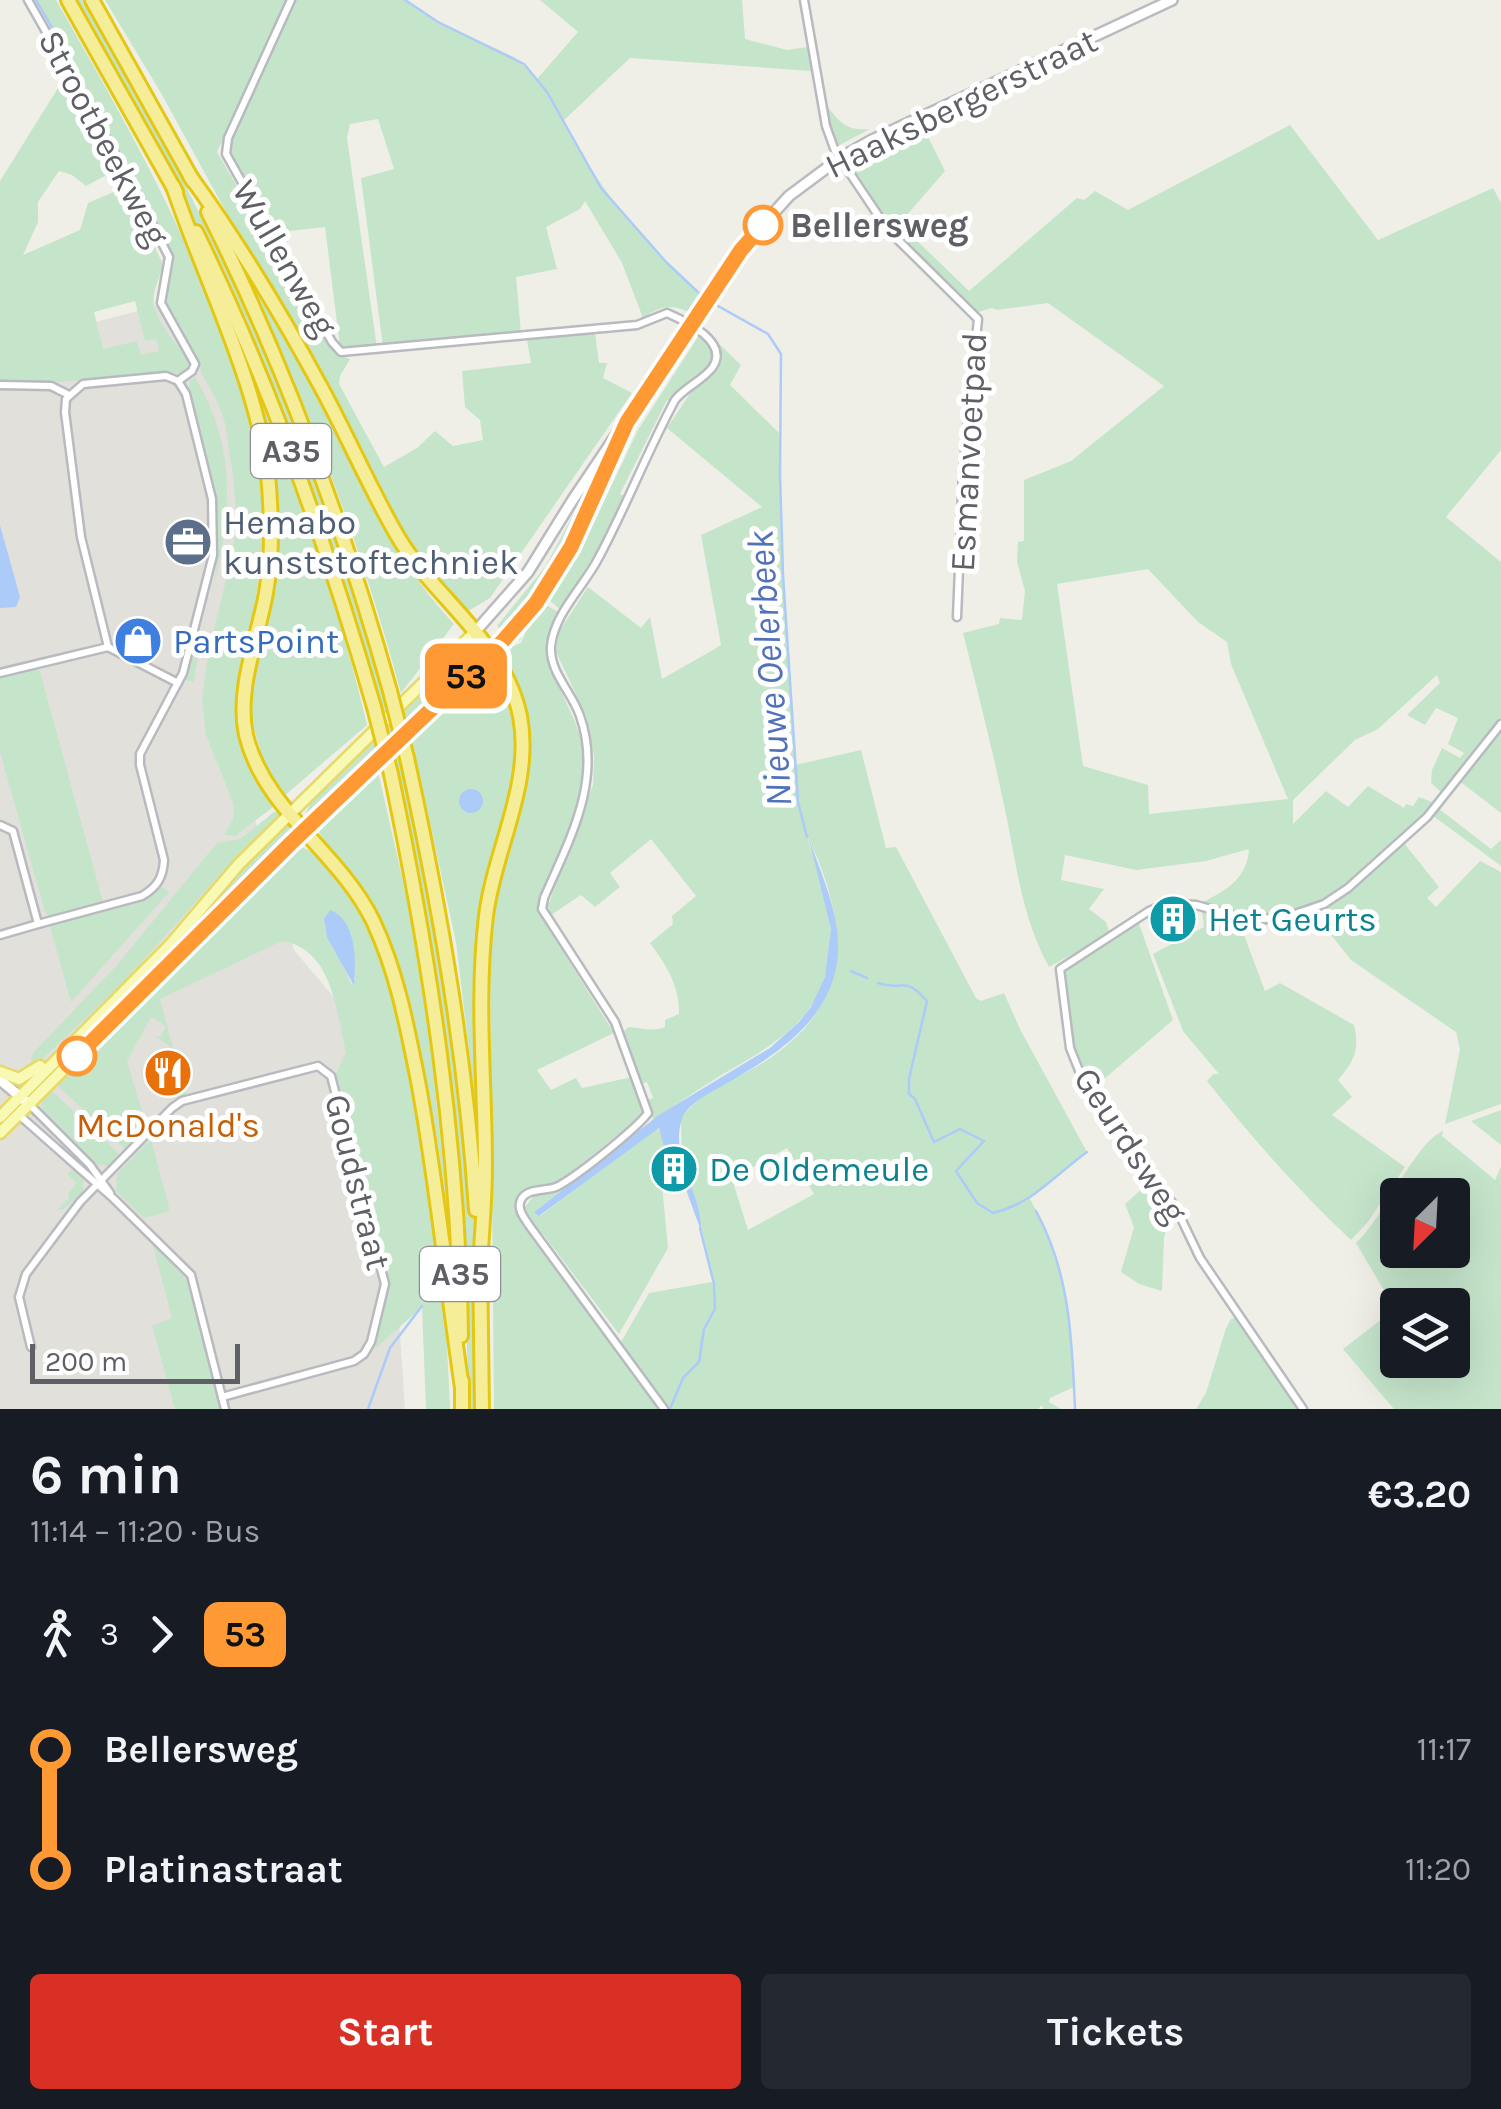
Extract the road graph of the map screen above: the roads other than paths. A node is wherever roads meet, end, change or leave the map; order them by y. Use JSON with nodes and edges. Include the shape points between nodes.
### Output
{"nodes":[{"id":1,"x":28,"y":0,"type":"edge"},
{"id":2,"x":68,"y":0,"type":"edge"},
{"id":3,"x":92,"y":0,"type":"edge"},
{"id":4,"x":291,"y":0,"type":"edge"},
{"id":5,"x":804,"y":0,"type":"edge"},
{"id":6,"x":1172,"y":0,"type":"edge"},
{"id":7,"x":840,"y":158,"type":"junction"},
{"id":8,"x":190,"y":176,"type":"junction"},
{"id":9,"x":173,"y":186,"type":"junction"},
{"id":10,"x":691,"y":326,"type":"junction"},
{"id":11,"x":178,"y":381,"type":"junction"},
{"id":12,"x":0,"y":385,"type":"edge"},
{"id":13,"x":68,"y":395,"type":"junction"},
{"id":14,"x":627,"y":422,"type":"junction"},
{"id":15,"x":957,"y":618,"type":"dead end"},
{"id":16,"x":476,"y":632,"type":"junction"},
{"id":17,"x":108,"y":647,"type":"junction"},
{"id":18,"x":492,"y":651,"type":"junction"},
{"id":19,"x":0,"y":673,"type":"edge"},
{"id":20,"x":178,"y":682,"type":"junction"},
{"id":21,"x":1501,"y":724,"type":"edge"},
{"id":22,"x":291,"y":813,"type":"junction"},
{"id":23,"x":0,"y":825,"type":"edge"},
{"id":24,"x":305,"y":829,"type":"junction"},
{"id":25,"x":38,"y":924,"type":"junction"},
{"id":26,"x":0,"y":935,"type":"edge"},
{"id":27,"x":98,"y":1018,"type":"junction"},
{"id":28,"x":0,"y":1076,"type":"edge"},
{"id":29,"x":24,"y":1100,"type":"junction"},
{"id":30,"x":9,"y":1108,"type":"edge"},
{"id":31,"x":0,"y":1117,"type":"edge"},
{"id":32,"x":0,"y":1133,"type":"edge"},
{"id":33,"x":98,"y":1182,"type":"junction"},
{"id":34,"x":480,"y":1264,"type":"junction"},
{"id":35,"x":31,"y":1347,"type":"dead end"},
{"id":36,"x":462,"y":1388,"type":"junction"},
{"id":37,"x":222,"y":1397,"type":"junction"},
{"id":38,"x":226,"y":1409,"type":"edge"},
{"id":39,"x":462,"y":1409,"type":"edge"},
{"id":40,"x":482,"y":1409,"type":"edge"},
{"id":41,"x":664,"y":1409,"type":"edge"},
{"id":42,"x":1303,"y":1409,"type":"edge"}],
"edges":[{"from":1,"to":11,"type":"street","name":"Strootbeekweg","via":[[169,258],[161,303],[195,364]]},
{"from":2,"to":9,"type":"highway","number":"A35"},
{"from":3,"to":8,"type":"highway","number":"A35"},
{"from":4,"to":10,"type":"street","name":"Wullenweg","via":[[226,154],[341,352],[637,324],[664,313]]},
{"from":5,"to":7,"type":"street","via":[[826,126]]},
{"from":6,"to":7,"type":"main road","name":"Haaksbergerstraat"},
{"from":7,"to":10,"type":"main road","name":"Haaksbergerstraat","via":[[788,196],[741,250]]},
{"from":7,"to":15,"type":"street","name":"Esmanvoetpad","via":[[888,230],[978,319]]},
{"from":8,"to":16,"type":"highway","number":"A35","via":[[322,389],[399,538]]},
{"from":8,"to":34,"type":"highway","number":"A35","bridge":true,"via":[[303,426],[390,692],[453,991]]},
{"from":9,"to":22,"type":"highway","number":"A35","via":[[264,444],[267,589],[243,711],[259,770]]},
{"from":9,"to":36,"type":"highway","number":"A35","bridge":true,"via":[[273,403],[342,596],[391,774],[446,1088]]},
{"from":10,"to":14,"type":"main road","name":"Haaksbergerstraat"},
{"from":10,"to":41,"type":"street","via":[[710,340],[715,361],[675,400],[596,564],[557,624],[551,650],[582,720],[588,767],[581,808],[542,909],[614,1022],[648,1113],[560,1185],[523,1196],[520,1208]]},
{"from":11,"to":13,"type":"street","via":[[161,376],[83,384]]},
{"from":11,"to":20,"type":"street","via":[[208,477],[214,540]]},
{"from":12,"to":13,"type":"street","via":[[51,386]]},
{"from":13,"to":17,"type":"street","via":[[81,538]]},
{"from":14,"to":16,"type":"main road","name":"Haaksbergerstraat","via":[[528,572]]},
{"from":14,"to":18,"type":"main road","name":"Haaksbergerstraat","via":[[559,568]]},
{"from":16,"to":18,"type":"highway","number":"A35"},
{"from":16,"to":22,"type":"main road","name":"Haaksbergerstraat"},
{"from":17,"to":19,"type":"street"},
{"from":17,"to":20,"type":"street"},
{"from":18,"to":24,"type":"main road","name":"Haaksbergerstraat"},
{"from":18,"to":34,"type":"highway","number":"A35","via":[[514,694],[522,745],[484,942]]},
{"from":20,"to":25,"type":"street","via":[[140,762],[164,860],[160,881],[142,896]]},
{"from":21,"to":42,"type":"street","name":"Geurdsweg","via":[[1427,817],[1324,904],[1253,918],[1167,904],[1060,969],[1070,1048],[1084,1083],[1176,1208],[1200,1258]]},
{"from":22,"to":24,"type":"highway","number":"A35"},
{"from":22,"to":27,"type":"main road","name":"Haaksbergerstraat"},
{"from":23,"to":25,"type":"street","via":[[12,831]]},
{"from":24,"to":29,"type":"main road","name":"Haaksbergerstraat","via":[[129,1006]]},
{"from":24,"to":36,"type":"highway","number":"A35","via":[[372,918],[392,969],[434,1178]]},
{"from":25,"to":26,"type":"street"},
{"from":27,"to":28,"type":"main road","via":[[26,1078]]},
{"from":27,"to":29,"type":"main road","name":"Haaksbergerstraat"},
{"from":28,"to":29,"type":"main road"},
{"from":29,"to":30,"type":"main road","name":"Haaksbergerstraat"},
{"from":29,"to":33,"type":"street","via":[[90,1165]]},
{"from":30,"to":31,"type":"main road","name":"Haaksbergerstraat"},
{"from":30,"to":32,"type":"main road","name":"Haaksbergerstraat"},
{"from":30,"to":33,"type":"street"},
{"from":33,"to":35,"type":"street","via":[[23,1281],[20,1298]]},
{"from":33,"to":37,"type":"street","via":[[191,1275]]},
{"from":33,"to":37,"type":"street","name":"Goudstraat","via":[[182,1101],[314,1066],[329,1072],[385,1284],[371,1342],[354,1361]]},
{"from":34,"to":40,"type":"highway","number":"A35"},
{"from":36,"to":39,"type":"highway","number":"A35"},
{"from":37,"to":38,"type":"street"}]}
